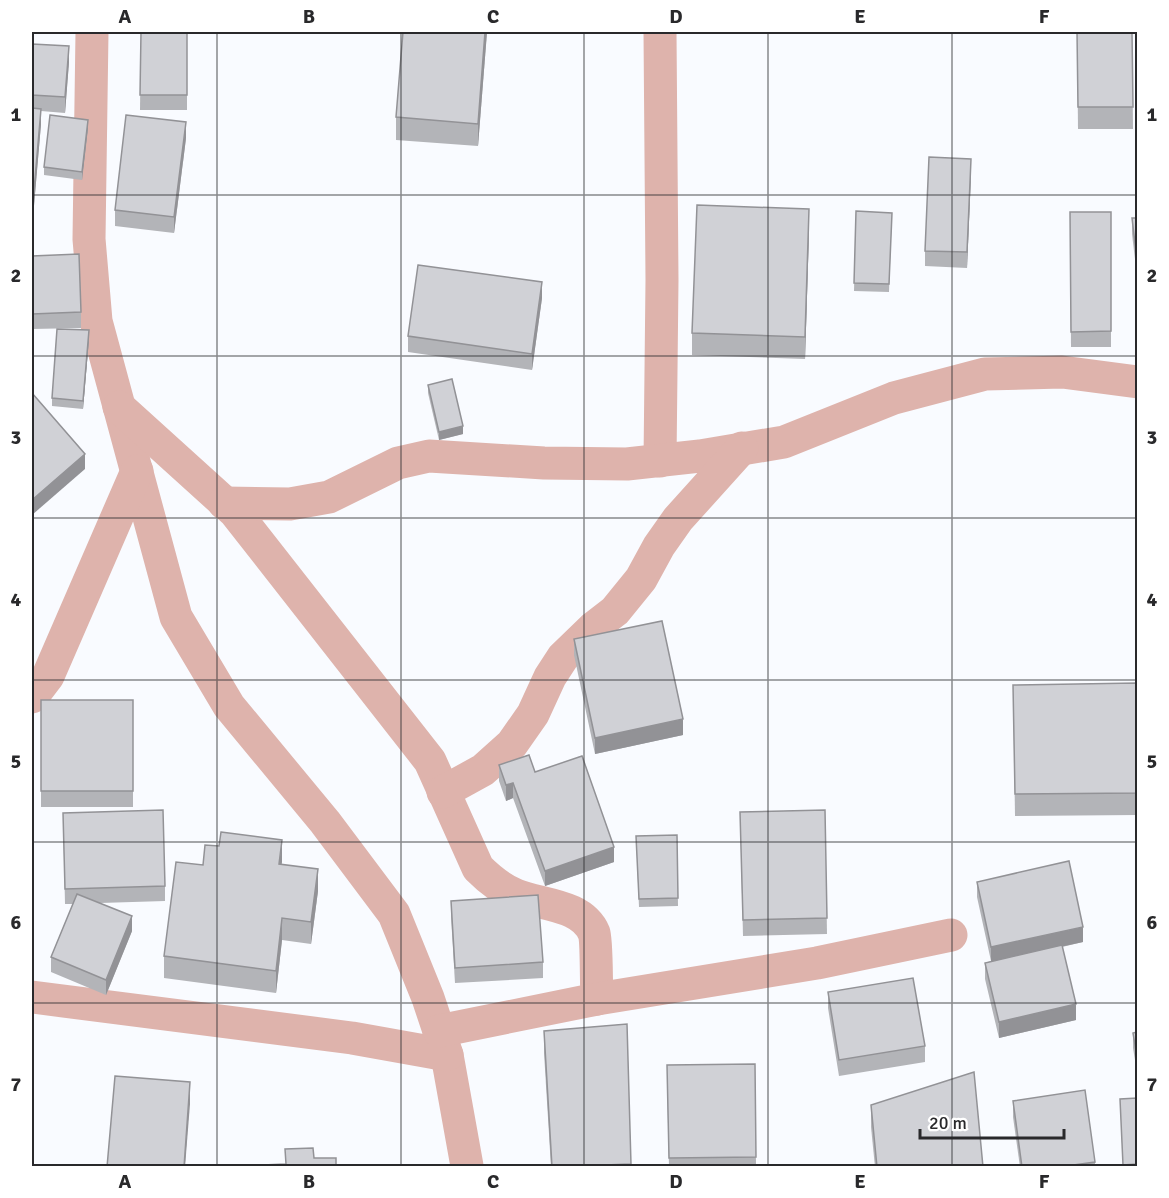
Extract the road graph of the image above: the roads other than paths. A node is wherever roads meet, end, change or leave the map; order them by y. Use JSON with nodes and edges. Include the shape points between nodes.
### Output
{"nodes":[{"id":1,"x":92,"y":32,"type":"edge"},
{"id":2,"x":660,"y":32,"type":"edge"},
{"id":3,"x":1137,"y":382,"type":"edge"},
{"id":4,"x":119,"y":407,"type":"junction"},
{"id":5,"x":742,"y":448,"type":"junction"},
{"id":6,"x":660,"y":460,"type":"junction"},
{"id":7,"x":137,"y":471,"type":"junction"},
{"id":8,"x":224,"y":503,"type":"junction"},
{"id":9,"x":32,"y":698,"type":"edge"},
{"id":10,"x":443,"y":792,"type":"junction"},
{"id":11,"x":951,"y":935,"type":"dead end"},
{"id":12,"x":32,"y":997,"type":"edge"},
{"id":13,"x":597,"y":999,"type":"junction"},
{"id":14,"x":443,"y":1043,"type":"junction"},
{"id":15,"x":467,"y":1167,"type":"edge"}],
"edges":[{"from":1,"to":4,"type":"street","via":[[89,239],[96,321]]},
{"from":2,"to":6,"type":"street"},
{"from":3,"to":5,"type":"street","via":[[1062,372],[986,374],[894,398],[784,442]]},
{"from":4,"to":7,"type":"street"},
{"from":4,"to":8,"type":"street"},
{"from":5,"to":6,"type":"street"},
{"from":5,"to":10,"type":"street","via":[[678,519],[641,579],[615,611],[563,657],[512,744],[483,770]]},
{"from":6,"to":8,"type":"street","via":[[568,464],[429,456],[398,463],[328,497],[290,504]]},
{"from":7,"to":9,"type":"street","via":[[48,676]]},
{"from":7,"to":14,"type":"street","via":[[176,617],[229,706],[325,822],[394,914]]},
{"from":8,"to":10,"type":"street","via":[[430,761]]},
{"from":10,"to":13,"type":"street","via":[[478,868],[491,881],[516,895],[572,912],[594,933]]},
{"from":11,"to":13,"type":"street","via":[[817,963]]},
{"from":12,"to":14,"type":"street","via":[[352,1038]]},
{"from":13,"to":14,"type":"street"},
{"from":14,"to":15,"type":"street"}]}
